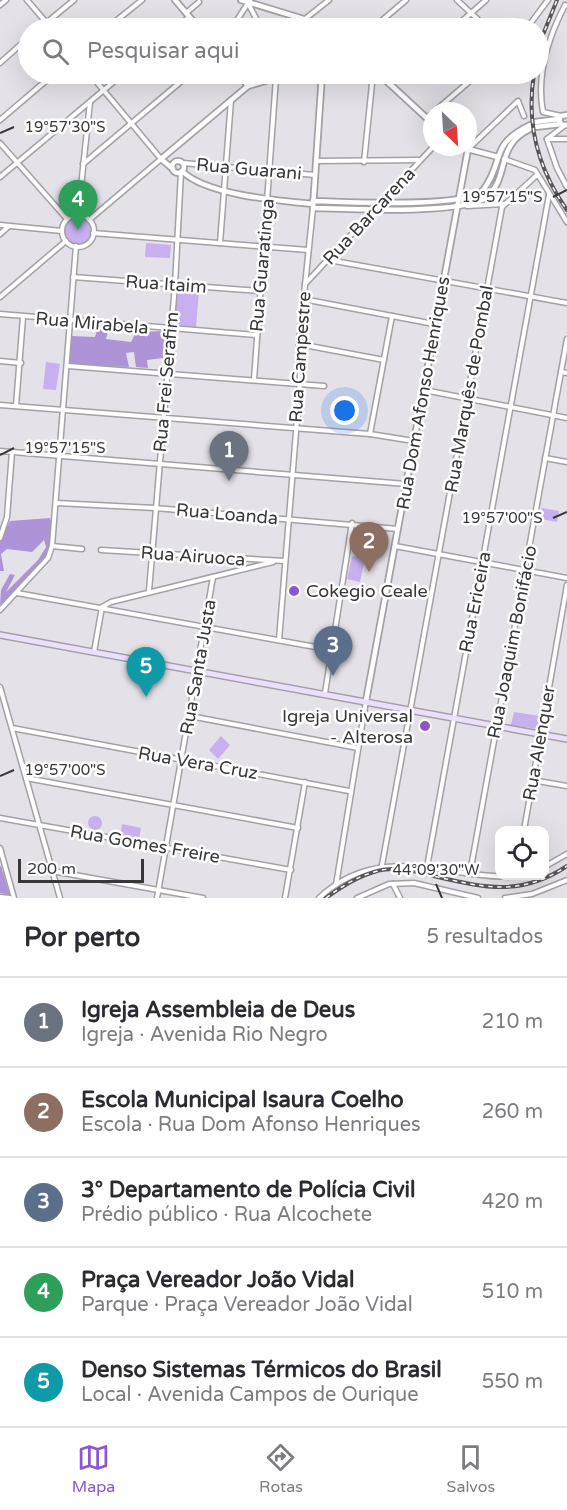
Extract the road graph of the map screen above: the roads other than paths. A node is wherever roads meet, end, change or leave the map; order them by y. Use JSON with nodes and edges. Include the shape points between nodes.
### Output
{"nodes":[{"id":1,"x":6,"y":0,"type":"edge"},
{"id":2,"x":27,"y":0,"type":"edge"},
{"id":3,"x":74,"y":0,"type":"edge"},
{"id":4,"x":142,"y":0,"type":"edge"},
{"id":5,"x":175,"y":0,"type":"edge"},
{"id":6,"x":241,"y":0,"type":"edge"},
{"id":7,"x":328,"y":0,"type":"edge"},
{"id":8,"x":406,"y":0,"type":"edge"},
{"id":9,"x":457,"y":0,"type":"edge"},
{"id":10,"x":486,"y":0,"type":"edge"},
{"id":11,"x":548,"y":0,"type":"edge"},
{"id":12,"x":249,"y":1,"type":"edge"},
{"id":13,"x":200,"y":2,"type":"dead end"},
{"id":14,"x":0,"y":5,"type":"edge"},
{"id":15,"x":566,"y":6,"type":"edge"},
{"id":16,"x":471,"y":14,"type":"junction"},
{"id":17,"x":188,"y":15,"type":"junction"},
{"id":18,"x":42,"y":18,"type":"edge"},
{"id":19,"x":52,"y":18,"type":"edge"},
{"id":20,"x":120,"y":18,"type":"edge"},
{"id":21,"x":185,"y":18,"type":"edge"},
{"id":22,"x":191,"y":18,"type":"edge"},
{"id":23,"x":238,"y":18,"type":"edge"},
{"id":24,"x":257,"y":18,"type":"edge"},
{"id":25,"x":302,"y":18,"type":"edge"},
{"id":26,"x":306,"y":18,"type":"edge"},
{"id":27,"x":385,"y":18,"type":"edge"},
{"id":28,"x":466,"y":18,"type":"edge"},
{"id":29,"x":476,"y":18,"type":"edge"},
{"id":30,"x":534,"y":18,"type":"edge"},
{"id":31,"x":549,"y":45,"type":"edge"},
{"id":32,"x":18,"y":48,"type":"edge"},
{"id":33,"x":0,"y":63,"type":"edge"},
{"id":34,"x":42,"y":84,"type":"edge"},
{"id":35,"x":99,"y":84,"type":"edge"},
{"id":36,"x":111,"y":84,"type":"edge"},
{"id":37,"x":178,"y":84,"type":"edge"},
{"id":38,"x":255,"y":84,"type":"edge"},
{"id":39,"x":276,"y":84,"type":"edge"},
{"id":40,"x":321,"y":84,"type":"edge"},
{"id":41,"x":372,"y":84,"type":"edge"},
{"id":42,"x":389,"y":84,"type":"edge"},
{"id":43,"x":466,"y":84,"type":"edge"},
{"id":44,"x":542,"y":84,"type":"edge"},
{"id":45,"x":248,"y":86,"type":"joint"},
{"id":46,"x":104,"y":90,"type":"junction"},
{"id":47,"x":231,"y":100,"type":"junction"},
{"id":48,"x":90,"y":102,"type":"junction"},
{"id":49,"x":446,"y":102,"type":"edge"},
{"id":50,"x":423,"y":114,"type":"edge"},
{"id":51,"x":524,"y":116,"type":"dead end"},
{"id":52,"x":0,"y":120,"type":"edge"},
{"id":53,"x":563,"y":121,"type":"edge"},
{"id":54,"x":132,"y":124,"type":"junction"},
{"id":55,"x":533,"y":126,"type":"junction"},
{"id":56,"x":547,"y":138,"type":"junction"},
{"id":57,"x":567,"y":139,"type":"edge"},
{"id":58,"x":477,"y":140,"type":"edge"},
{"id":59,"x":0,"y":143,"type":"edge"},
{"id":60,"x":477,"y":152,"type":"edge"},
{"id":61,"x":424,"y":156,"type":"edge"},
{"id":62,"x":467,"y":156,"type":"edge"},
{"id":63,"x":496,"y":157,"type":"junction"},
{"id":64,"x":504,"y":159,"type":"junction"},
{"id":65,"x":162,"y":160,"type":"junction"},
{"id":66,"x":420,"y":160,"type":"junction"},
{"id":67,"x":316,"y":161,"type":"junction"},
{"id":68,"x":16,"y":162,"type":"junction"},
{"id":69,"x":174,"y":162,"type":"junction"},
{"id":70,"x":364,"y":162,"type":"junction"},
{"id":71,"x":183,"y":163,"type":"junction"},
{"id":72,"x":83,"y":164,"type":"junction"},
{"id":73,"x":227,"y":168,"type":"junction"},
{"id":74,"x":173,"y":169,"type":"junction"},
{"id":75,"x":181,"y":172,"type":"junction"},
{"id":76,"x":270,"y":172,"type":"junction"},
{"id":77,"x":315,"y":175,"type":"junction"},
{"id":78,"x":537,"y":175,"type":"junction"},
{"id":79,"x":0,"y":177,"type":"edge"},
{"id":80,"x":567,"y":187,"type":"edge"},
{"id":81,"x":224,"y":190,"type":"junction"},
{"id":82,"x":549,"y":195,"type":"junction"},
{"id":83,"x":487,"y":197,"type":"junction"},
{"id":84,"x":268,"y":200,"type":"junction"},
{"id":85,"x":383,"y":203,"type":"junction"},
{"id":86,"x":458,"y":203,"type":"junction"},
{"id":87,"x":313,"y":204,"type":"junction"},
{"id":88,"x":505,"y":204,"type":"junction"},
{"id":89,"x":490,"y":205,"type":"junction"},
{"id":90,"x":375,"y":209,"type":"junction"},
{"id":91,"x":78,"y":215,"type":"junction"},
{"id":92,"x":67,"y":219,"type":"junction"},
{"id":93,"x":89,"y":220,"type":"junction"},
{"id":94,"x":567,"y":222,"type":"edge"},
{"id":95,"x":0,"y":225,"type":"edge"},
{"id":96,"x":9,"y":226,"type":"junction"},
{"id":97,"x":62,"y":231,"type":"junction"},
{"id":98,"x":93,"y":233,"type":"junction"},
{"id":99,"x":0,"y":234,"type":"edge"},
{"id":100,"x":177,"y":240,"type":"junction"},
{"id":101,"x":66,"y":241,"type":"junction"},
{"id":102,"x":220,"y":243,"type":"junction"},
{"id":103,"x":76,"y":246,"type":"junction"},
{"id":104,"x":265,"y":247,"type":"junction"},
{"id":105,"x":308,"y":250,"type":"junction"},
{"id":106,"x":329,"y":260,"type":"junction"},
{"id":107,"x":73,"y":277,"type":"junction"},
{"id":108,"x":443,"y":280,"type":"junction"},
{"id":109,"x":305,"y":284,"type":"junction"},
{"id":110,"x":175,"y":285,"type":"junction"},
{"id":111,"x":487,"y":289,"type":"junction"},
{"id":112,"x":260,"y":291,"type":"junction"},
{"id":113,"x":0,"y":297,"type":"edge"},
{"id":114,"x":530,"y":297,"type":"junction"},
{"id":115,"x":303,"y":299,"type":"junction"},
{"id":116,"x":567,"y":303,"type":"edge"},
{"id":117,"x":0,"y":314,"type":"edge"},
{"id":118,"x":392,"y":316,"type":"junction"},
{"id":119,"x":23,"y":317,"type":"junction"},
{"id":120,"x":69,"y":321,"type":"junction"},
{"id":121,"x":434,"y":324,"type":"junction"},
{"id":122,"x":171,"y":330,"type":"junction"},
{"id":123,"x":256,"y":335,"type":"junction"},
{"id":124,"x":567,"y":339,"type":"edge"},
{"id":125,"x":299,"y":344,"type":"junction"},
{"id":126,"x":384,"y":360,"type":"junction"},
{"id":127,"x":0,"y":361,"type":"edge"},
{"id":128,"x":21,"y":363,"type":"junction"},
{"id":129,"x":67,"y":366,"type":"junction"},
{"id":130,"x":561,"y":372,"type":"junction"},
{"id":131,"x":167,"y":373,"type":"junction"},
{"id":132,"x":567,"y":373,"type":"edge"},
{"id":133,"x":254,"y":380,"type":"junction"},
{"id":134,"x":300,"y":383,"type":"junction"},
{"id":135,"x":324,"y":386,"type":"dead end"},
{"id":136,"x":424,"y":390,"type":"junction"},
{"id":137,"x":467,"y":399,"type":"junction"},
{"id":138,"x":0,"y":405,"type":"edge"},
{"id":139,"x":16,"y":406,"type":"junction"},
{"id":140,"x":511,"y":406,"type":"junction"},
{"id":141,"x":64,"y":411,"type":"junction"},
{"id":142,"x":553,"y":415,"type":"junction"},
{"id":143,"x":162,"y":418,"type":"junction"},
{"id":144,"x":567,"y":418,"type":"edge"},
{"id":145,"x":296,"y":428,"type":"junction"},
{"id":146,"x":370,"y":434,"type":"junction"},
{"id":147,"x":414,"y":441,"type":"junction"},
{"id":148,"x":0,"y":451,"type":"edge"},
{"id":149,"x":12,"y":452,"type":"junction"},
{"id":150,"x":60,"y":456,"type":"junction"},
{"id":151,"x":545,"y":458,"type":"junction"},
{"id":152,"x":158,"y":462,"type":"junction"},
{"id":153,"x":567,"y":462,"type":"edge"},
{"id":154,"x":292,"y":473,"type":"junction"},
{"id":155,"x":406,"y":484,"type":"junction"},
{"id":156,"x":56,"y":503,"type":"junction"},
{"id":157,"x":156,"y":508,"type":"junction"},
{"id":158,"x":288,"y":519,"type":"junction"},
{"id":159,"x":352,"y":523,"type":"junction"},
{"id":160,"x":398,"y":529,"type":"junction"},
{"id":161,"x":0,"y":538,"type":"edge"},
{"id":162,"x":52,"y":546,"type":"junction"},
{"id":163,"x":395,"y":546,"type":"junction"},
{"id":164,"x":82,"y":549,"type":"dead end"},
{"id":165,"x":101,"y":550,"type":"dead end"},
{"id":166,"x":152,"y":553,"type":"junction"},
{"id":167,"x":439,"y":554,"type":"junction"},
{"id":168,"x":285,"y":561,"type":"junction"},
{"id":169,"x":273,"y":562,"type":"junction"},
{"id":170,"x":483,"y":562,"type":"junction"},
{"id":171,"x":526,"y":571,"type":"junction"},
{"id":172,"x":213,"y":577,"type":"junction"},
{"id":173,"x":567,"y":578,"type":"edge"},
{"id":174,"x":567,"y":585,"type":"edge"},
{"id":175,"x":149,"y":591,"type":"junction"},
{"id":176,"x":17,"y":593,"type":"junction"},
{"id":177,"x":102,"y":607,"type":"junction"},
{"id":178,"x":0,"y":610,"type":"edge"},
{"id":179,"x":206,"y":627,"type":"junction"},
{"id":180,"x":0,"y":635,"type":"edge"},
{"id":181,"x":279,"y":640,"type":"junction"},
{"id":182,"x":332,"y":650,"type":"junction"},
{"id":183,"x":94,"y":652,"type":"junction"},
{"id":184,"x":198,"y":670,"type":"junction"},
{"id":185,"x":0,"y":687,"type":"edge"},
{"id":186,"x":326,"y":693,"type":"junction"},
{"id":187,"x":366,"y":700,"type":"junction"},
{"id":188,"x":410,"y":710,"type":"junction"},
{"id":189,"x":190,"y":716,"type":"junction"},
{"id":190,"x":453,"y":718,"type":"junction"},
{"id":191,"x":496,"y":726,"type":"junction"},
{"id":192,"x":12,"y":728,"type":"junction"},
{"id":193,"x":540,"y":734,"type":"junction"},
{"id":194,"x":567,"y":739,"type":"edge"},
{"id":195,"x":358,"y":748,"type":"junction"},
{"id":196,"x":182,"y":760,"type":"junction"},
{"id":197,"x":26,"y":778,"type":"junction"},
{"id":198,"x":532,"y":780,"type":"junction"},
{"id":199,"x":305,"y":782,"type":"junction"},
{"id":200,"x":567,"y":786,"type":"edge"},
{"id":201,"x":349,"y":791,"type":"junction"},
{"id":202,"x":174,"y":805,"type":"junction"},
{"id":203,"x":0,"y":818,"type":"edge"},
{"id":204,"x":40,"y":825,"type":"junction"},
{"id":205,"x":525,"y":826,"type":"edge"},
{"id":206,"x":298,"y":828,"type":"junction"},
{"id":207,"x":0,"y":848,"type":"edge"},
{"id":208,"x":166,"y":848,"type":"junction"},
{"id":209,"x":567,"y":854,"type":"edge"},
{"id":210,"x":549,"y":864,"type":"edge"},
{"id":211,"x":382,"y":865,"type":"junction"},
{"id":212,"x":427,"y":867,"type":"junction"},
{"id":213,"x":291,"y":870,"type":"junction"},
{"id":214,"x":52,"y":871,"type":"junction"},
{"id":215,"x":470,"y":873,"type":"junction"},
{"id":216,"x":495,"y":875,"type":"edge"},
{"id":217,"x":567,"y":880,"type":"edge"},
{"id":218,"x":393,"y":884,"type":"junction"},
{"id":219,"x":336,"y":886,"type":"junction"},
{"id":220,"x":158,"y":890,"type":"junction"},
{"id":221,"x":456,"y":896,"type":"edge"},
{"id":222,"x":0,"y":897,"type":"edge"},
{"id":223,"x":12,"y":898,"type":"edge"},
{"id":224,"x":60,"y":898,"type":"edge"},
{"id":225,"x":157,"y":898,"type":"edge"},
{"id":226,"x":203,"y":898,"type":"edge"},
{"id":227,"x":285,"y":898,"type":"edge"},
{"id":228,"x":319,"y":898,"type":"edge"},
{"id":229,"x":357,"y":898,"type":"edge"},
{"id":230,"x":400,"y":898,"type":"edge"},
{"id":231,"x":478,"y":898,"type":"edge"},
{"id":232,"x":505,"y":898,"type":"edge"}],
"edges":[{"from":1,"to":14,"type":"street"},
{"from":2,"to":18,"type":"street"},
{"from":3,"to":19,"type":"street"},
{"from":4,"to":20,"type":"street"},
{"from":5,"to":17,"type":"street"},
{"from":6,"to":12,"type":"street"},
{"from":7,"to":26,"type":"street"},
{"from":8,"to":27,"type":"street"},
{"from":9,"to":16,"type":"street"},
{"from":10,"to":16,"type":"street"},
{"from":11,"to":30,"type":"street"},
{"from":12,"to":23,"type":"street"},
{"from":12,"to":24,"type":"street"},
{"from":12,"to":25,"type":"street"},
{"from":13,"to":17,"type":"street"},
{"from":15,"to":31,"type":"street"},
{"from":16,"to":28,"type":"street"},
{"from":16,"to":29,"type":"street"},
{"from":17,"to":21,"type":"street"},
{"from":17,"to":22,"type":"street"},
{"from":32,"to":33,"type":"street"},
{"from":34,"to":52,"type":"street"},
{"from":35,"to":46,"type":"street"},
{"from":36,"to":46,"type":"street"},
{"from":37,"to":54,"type":"street"},
{"from":38,"to":45,"type":"street"},
{"from":39,"to":76,"type":"street","name":"Rua Guaratinga"},
{"from":40,"to":67,"type":"street","name":"Rua Campestre"},
{"from":41,"to":70,"type":"street"},
{"from":42,"to":50,"type":"street"},
{"from":43,"to":49,"type":"street"},
{"from":44,"to":53,"type":"street","via":[[543,112]]},
{"from":45,"to":47,"type":"street"},
{"from":46,"to":48,"type":"street"},
{"from":46,"to":54,"type":"street"},
{"from":47,"to":65,"type":"street"},
{"from":47,"to":73,"type":"street"},
{"from":48,"to":68,"type":"street"},
{"from":48,"to":72,"type":"street"},
{"from":51,"to":58,"type":"street","via":[[518,101]]},
{"from":53,"to":55,"type":"street"},
{"from":53,"to":56,"type":"street"},
{"from":54,"to":65,"type":"street"},
{"from":54,"to":72,"type":"street"},
{"from":55,"to":63,"type":"street","via":[[506,139]]},
{"from":55,"to":64,"type":"street","via":[[516,137]]},
{"from":56,"to":57,"type":"street"},
{"from":56,"to":80,"type":"street"},
{"from":59,"to":68,"type":"street"},
{"from":60,"to":63,"type":"street"},
{"from":61,"to":66,"type":"street","name":"Rua Barcarena"},
{"from":62,"to":86,"type":"street","name":"Rua Dom Afonso Henriques"},
{"from":63,"to":64,"type":"street"},
{"from":63,"to":86,"type":"street","via":[[483,191]]},
{"from":64,"to":78,"type":"street","via":[[535,170]]},
{"from":64,"to":83,"type":"street","via":[[498,182]]},
{"from":65,"to":69,"type":"street","name":"Rua Guarani"},
{"from":65,"to":74,"type":"street","name":"Rua Guarani"},
{"from":65,"to":93,"type":"street"},
{"from":66,"to":70,"type":"street"},
{"from":66,"to":85,"type":"street","name":"Rua Barcarena"},
{"from":67,"to":70,"type":"street"},
{"from":67,"to":77,"type":"street","name":"Rua Campestre"},
{"from":68,"to":79,"type":"street"},
{"from":68,"to":92,"type":"street"},
{"from":69,"to":71,"type":"street","name":"Rua Guarani"},
{"from":69,"to":74,"type":"street","name":"Rua Guarani"},
{"from":71,"to":73,"type":"street","name":"Rua Guarani"},
{"from":71,"to":75,"type":"street","name":"Rua Guarani"},
{"from":72,"to":91,"type":"street"},
{"from":73,"to":76,"type":"street","name":"Rua Guarani"},
{"from":73,"to":81,"type":"street"},
{"from":74,"to":75,"type":"street","name":"Rua Guarani"},
{"from":75,"to":81,"type":"street"},
{"from":75,"to":100,"type":"street","name":"Rua Frei Serafim"},
{"from":76,"to":77,"type":"street","name":"Rua Guarani"},
{"from":76,"to":84,"type":"street","name":"Rua Guaratinga"},
{"from":77,"to":87,"type":"street","name":"Rua Campestre"},
{"from":78,"to":82,"type":"street"},
{"from":78,"to":88,"type":"street"},
{"from":81,"to":84,"type":"street"},
{"from":81,"to":102,"type":"street"},
{"from":82,"to":94,"type":"street"},
{"from":82,"to":114,"type":"street","name":"Rua Ericeira"},
{"from":83,"to":86,"type":"street"},
{"from":83,"to":89,"type":"street"},
{"from":84,"to":87,"type":"street"},
{"from":84,"to":104,"type":"street","name":"Rua Guaratinga"},
{"from":85,"to":86,"type":"street"},
{"from":85,"to":87,"type":"street"},
{"from":85,"to":90,"type":"street","name":"Rua Barcarena"},
{"from":86,"to":89,"type":"street"},
{"from":86,"to":90,"type":"street"},
{"from":86,"to":108,"type":"street","name":"Rua Dom Afonso Henriques"},
{"from":87,"to":90,"type":"street"},
{"from":87,"to":105,"type":"street","name":"Rua Campestre"},
{"from":88,"to":89,"type":"street"},
{"from":88,"to":111,"type":"street","name":"Rua Marquês de Pombal"},
{"from":90,"to":106,"type":"street","name":"Rua Barcarena"},
{"from":91,"to":92,"type":"street"},
{"from":91,"to":93,"type":"street"},
{"from":92,"to":97,"type":"street"},
{"from":93,"to":98,"type":"street"},
{"from":95,"to":96,"type":"street"},
{"from":96,"to":97,"type":"street"},
{"from":96,"to":99,"type":"street"},
{"from":97,"to":101,"type":"street"},
{"from":98,"to":100,"type":"street"},
{"from":98,"to":103,"type":"street","via":[[87,243]]},
{"from":100,"to":102,"type":"street"},
{"from":100,"to":110,"type":"street","name":"Rua Frei Serafim"},
{"from":101,"to":103,"type":"street"},
{"from":101,"to":113,"type":"street"},
{"from":102,"to":104,"type":"street"},
{"from":103,"to":107,"type":"street"},
{"from":104,"to":105,"type":"street"},
{"from":104,"to":112,"type":"street","name":"Rua Guaratinga"},
{"from":105,"to":109,"type":"street","name":"Rua Campestre"},
{"from":106,"to":108,"type":"street"},
{"from":106,"to":109,"type":"street","name":"Rua Barcarena"},
{"from":107,"to":110,"type":"street","name":"Rua Itaim"},
{"from":107,"to":120,"type":"street"},
{"from":108,"to":111,"type":"street"},
{"from":108,"to":121,"type":"street","name":"Rua Dom Afonso Henriques"},
{"from":109,"to":115,"type":"street","name":"Rua Campestre"},
{"from":110,"to":112,"type":"street","name":"Rua Itaim"},
{"from":110,"to":122,"type":"street","name":"Rua Frei Serafim"},
{"from":111,"to":114,"type":"street"},
{"from":111,"to":137,"type":"street","name":"Rua Marquês de Pombal"},
{"from":112,"to":123,"type":"street","name":"Rua Guaratinga"},
{"from":114,"to":116,"type":"street"},
{"from":114,"to":140,"type":"street","name":"Rua Ericeira"},
{"from":115,"to":118,"type":"street"},
{"from":115,"to":125,"type":"street","name":"Rua Campestre"},
{"from":117,"to":119,"type":"street","name":"Rua Mirabela"},
{"from":118,"to":121,"type":"street"},
{"from":118,"to":126,"type":"street"},
{"from":119,"to":120,"type":"street","name":"Rua Mirabela"},
{"from":119,"to":128,"type":"street"},
{"from":120,"to":122,"type":"street","name":"Rua Mirabela"},
{"from":120,"to":129,"type":"street"},
{"from":121,"to":136,"type":"street","name":"Rua Dom Afonso Henriques"},
{"from":122,"to":123,"type":"street","name":"Rua Mirabela"},
{"from":122,"to":131,"type":"street","name":"Rua Frei Serafim"},
{"from":123,"to":133,"type":"street","name":"Rua Guaratinga"},
{"from":124,"to":130,"type":"street","name":"Rua Joaquim Bonifácio"},
{"from":125,"to":126,"type":"street"},
{"from":125,"to":134,"type":"street","name":"Rua Campestre"},
{"from":126,"to":146,"type":"street"},
{"from":127,"to":128,"type":"street"},
{"from":128,"to":139,"type":"street"},
{"from":129,"to":131,"type":"street"},
{"from":129,"to":141,"type":"street"},
{"from":130,"to":132,"type":"street"},
{"from":130,"to":142,"type":"street","name":"Rua Joaquim Bonifácio"},
{"from":131,"to":133,"type":"street"},
{"from":131,"to":143,"type":"street","name":"Rua Frei Serafim"},
{"from":133,"to":134,"type":"street"},
{"from":134,"to":135,"type":"street"},
{"from":134,"to":145,"type":"street","name":"Rua Campestre"},
{"from":136,"to":137,"type":"street"},
{"from":136,"to":147,"type":"street","name":"Rua Dom Afonso Henriques"},
{"from":137,"to":140,"type":"street"},
{"from":137,"to":167,"type":"street","name":"Rua Marquês de Pombal"},
{"from":138,"to":139,"type":"street"},
{"from":139,"to":141,"type":"street"},
{"from":140,"to":142,"type":"street"},
{"from":140,"to":170,"type":"street","name":"Rua Ericeira"},
{"from":141,"to":143,"type":"street"},
{"from":141,"to":150,"type":"street"},
{"from":142,"to":144,"type":"street"},
{"from":142,"to":151,"type":"street","name":"Rua Joaquim Bonifácio"},
{"from":143,"to":145,"type":"street"},
{"from":143,"to":152,"type":"street","name":"Rua Frei Serafim"},
{"from":145,"to":146,"type":"street"},
{"from":145,"to":154,"type":"street","name":"Rua Campestre"},
{"from":146,"to":147,"type":"street"},
{"from":147,"to":155,"type":"street","name":"Rua Dom Afonso Henriques"},
{"from":148,"to":149,"type":"street"},
{"from":149,"to":150,"type":"street"},
{"from":149,"to":161,"type":"street","via":[[7,517]]},
{"from":150,"to":152,"type":"street"},
{"from":150,"to":156,"type":"street"},
{"from":151,"to":153,"type":"street"},
{"from":151,"to":171,"type":"street","name":"Rua Joaquim Bonifácio"},
{"from":152,"to":154,"type":"street"},
{"from":152,"to":157,"type":"street","name":"Rua Frei Serafim"},
{"from":154,"to":155,"type":"street"},
{"from":154,"to":158,"type":"street","name":"Rua Campestre"},
{"from":155,"to":160,"type":"street","name":"Rua Dom Afonso Henriques"},
{"from":156,"to":157,"type":"street","name":"Rua Loanda"},
{"from":156,"to":162,"type":"street"},
{"from":157,"to":158,"type":"street","name":"Rua Loanda"},
{"from":157,"to":166,"type":"street","name":"Rua Frei Serafim"},
{"from":158,"to":159,"type":"street","name":"Rua Loanda"},
{"from":158,"to":168,"type":"street","name":"Rua Campestre"},
{"from":159,"to":160,"type":"street","name":"Rua Loanda"},
{"from":159,"to":182,"type":"street"},
{"from":160,"to":163,"type":"street","name":"Rua Dom Afonso Henriques"},
{"from":162,"to":164,"type":"street"},
{"from":162,"to":176,"type":"street","via":[[48,558]]},
{"from":163,"to":167,"type":"street"},
{"from":163,"to":187,"type":"street","name":"Rua Dom Afonso Henriques"},
{"from":165,"to":166,"type":"street","name":"Rua Airuoca"},
{"from":166,"to":169,"type":"street","name":"Rua Airuoca"},
{"from":166,"to":175,"type":"street","name":"Rua Frei Serafim"},
{"from":167,"to":170,"type":"street"},
{"from":167,"to":188,"type":"street","name":"Rua Marquês de Pombal"},
{"from":168,"to":169,"type":"street","name":"Rua Airuoca"},
{"from":168,"to":181,"type":"street","name":"Rua Campestre"},
{"from":169,"to":172,"type":"street"},
{"from":170,"to":171,"type":"street"},
{"from":170,"to":190,"type":"street","name":"Rua Ericeira"},
{"from":171,"to":173,"type":"street"},
{"from":171,"to":191,"type":"street","name":"Rua Joaquim Bonifácio"},
{"from":172,"to":175,"type":"street"},
{"from":172,"to":179,"type":"street","name":"Rua Santa Justa"},
{"from":174,"to":193,"type":"street","name":"Rua Alenquer"},
{"from":175,"to":177,"type":"street"},
{"from":176,"to":177,"type":"street"},
{"from":176,"to":178,"type":"street"},
{"from":177,"to":179,"type":"street"},
{"from":177,"to":183,"type":"street"},
{"from":179,"to":181,"type":"street"},
{"from":179,"to":184,"type":"street","name":"Rua Santa Justa"},
{"from":180,"to":183,"type":"main road"},
{"from":181,"to":182,"type":"street"},
{"from":182,"to":186,"type":"street"},
{"from":183,"to":184,"type":"main road"},
{"from":184,"to":186,"type":"main road"},
{"from":184,"to":189,"type":"street","name":"Rua Santa Justa"},
{"from":185,"to":192,"type":"street"},
{"from":186,"to":187,"type":"main road"},
{"from":187,"to":188,"type":"main road"},
{"from":187,"to":195,"type":"street","name":"Rua Dom Afonso Henriques"},
{"from":188,"to":190,"type":"main road"},
{"from":188,"to":211,"type":"street","name":"Rua Marquês de Pombal"},
{"from":189,"to":195,"type":"street"},
{"from":189,"to":196,"type":"street","name":"Rua Santa Justa"},
{"from":190,"to":191,"type":"main road"},
{"from":190,"to":212,"type":"street","name":"Rua Ericeira"},
{"from":191,"to":193,"type":"main road"},
{"from":191,"to":215,"type":"street","name":"Rua Joaquim Bonifácio"},
{"from":192,"to":196,"type":"street","name":"Rua Vera Cruz"},
{"from":192,"to":197,"type":"street"},
{"from":193,"to":194,"type":"main road"},
{"from":193,"to":198,"type":"street","name":"Rua Alenquer"},
{"from":195,"to":201,"type":"street","name":"Rua Dom Afonso Henriques"},
{"from":196,"to":199,"type":"street","name":"Rua Vera Cruz"},
{"from":196,"to":202,"type":"street","name":"Rua Santa Justa"},
{"from":197,"to":202,"type":"street"},
{"from":197,"to":204,"type":"street"},
{"from":198,"to":200,"type":"street"},
{"from":198,"to":205,"type":"street","name":"Rua Alenquer"},
{"from":199,"to":201,"type":"street","name":"Rua Vera Cruz"},
{"from":199,"to":206,"type":"street"},
{"from":201,"to":219,"type":"street","name":"Rua Dom Afonso Henriques"},
{"from":202,"to":206,"type":"street"},
{"from":202,"to":208,"type":"street","name":"Rua Santa Justa"},
{"from":203,"to":204,"type":"street","name":"Rua Gomes Freire"},
{"from":204,"to":208,"type":"street","name":"Rua Gomes Freire"},
{"from":204,"to":214,"type":"street"},
{"from":206,"to":213,"type":"street"},
{"from":207,"to":223,"type":"street"},
{"from":208,"to":213,"type":"street","name":"Rua Gomes Freire"},
{"from":208,"to":220,"type":"street","name":"Rua Santa Justa"},
{"from":209,"to":210,"type":"street"},
{"from":211,"to":212,"type":"street"},
{"from":211,"to":219,"type":"street"},
{"from":212,"to":215,"type":"street"},
{"from":213,"to":227,"type":"street"},
{"from":214,"to":220,"type":"street"},
{"from":214,"to":224,"type":"street"},
{"from":215,"to":216,"type":"street"},
{"from":217,"to":232,"type":"street","via":[[541,892]]},
{"from":218,"to":221,"type":"street","via":[[414,883]]},
{"from":218,"to":229,"type":"street"},
{"from":218,"to":230,"type":"street"},
{"from":219,"to":228,"type":"street"},
{"from":220,"to":225,"type":"street","name":"Rua Santa Justa"},
{"from":220,"to":226,"type":"street"},
{"from":221,"to":231,"type":"street"},
{"from":222,"to":223,"type":"street"}]}
